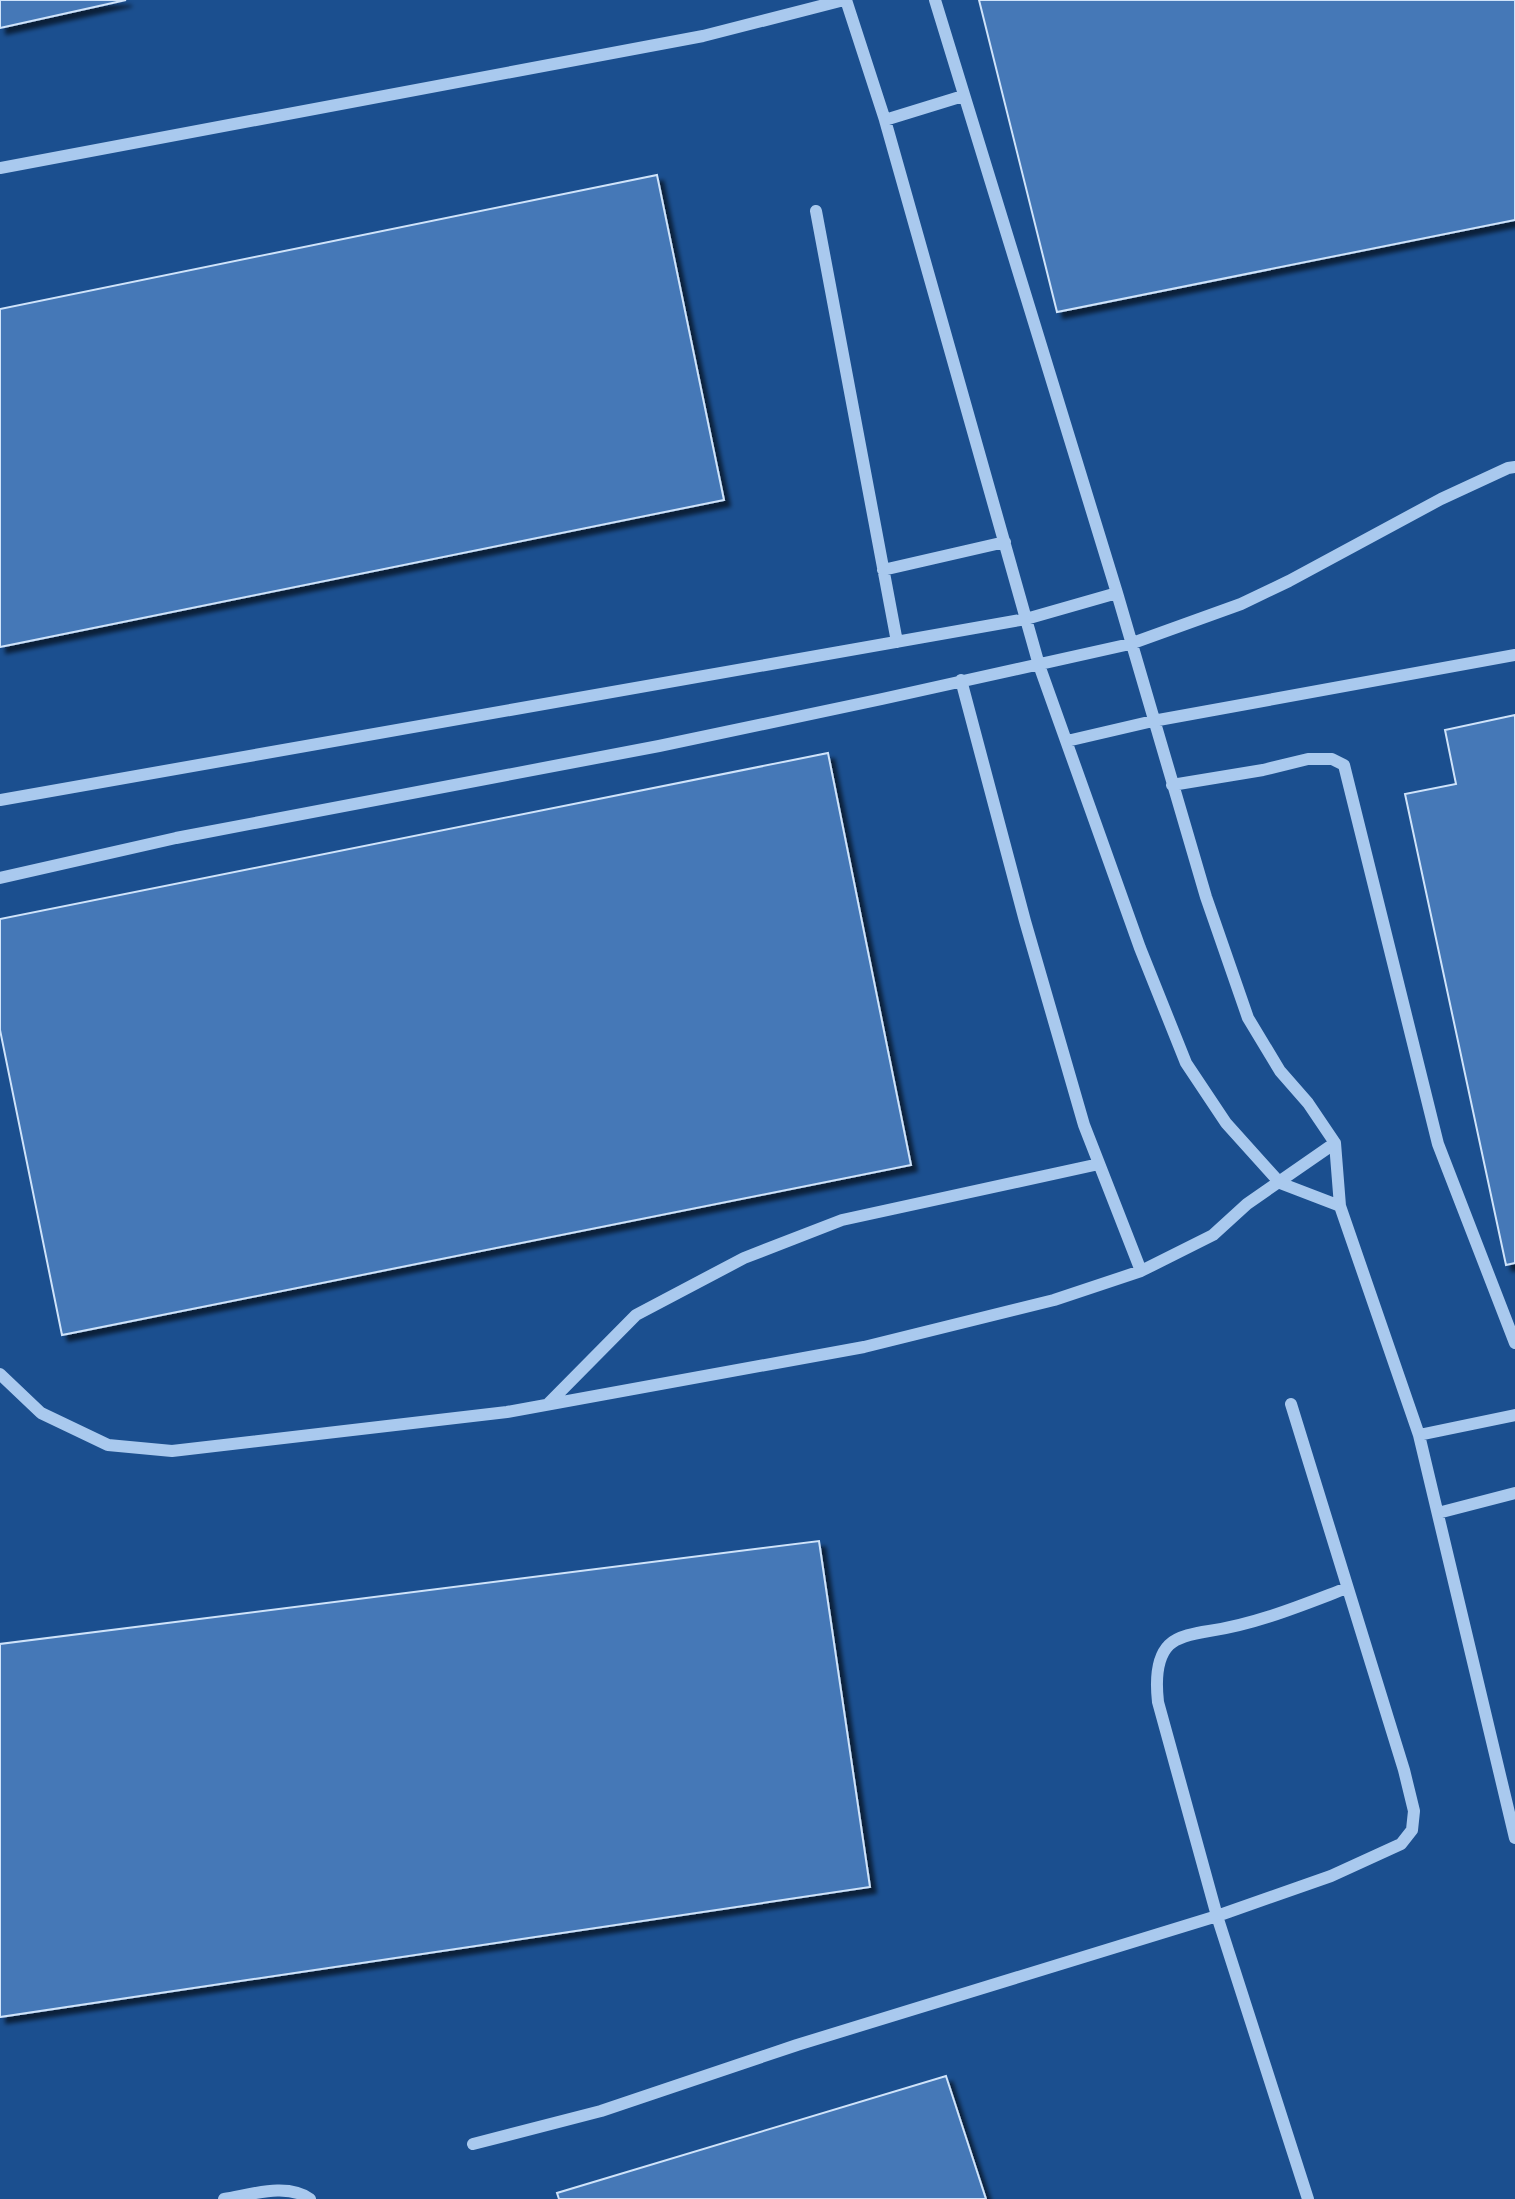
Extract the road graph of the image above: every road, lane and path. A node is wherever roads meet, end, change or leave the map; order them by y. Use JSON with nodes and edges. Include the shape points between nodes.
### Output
{"nodes":[{"id":1,"x":845,"y":0,"type":"edge"},
{"id":2,"x":935,"y":0,"type":"edge"},
{"id":3,"x":963,"y":96,"type":"junction"},
{"id":4,"x":885,"y":120,"type":"junction"},
{"id":5,"x":0,"y":168,"type":"edge"},
{"id":6,"x":816,"y":211,"type":"dead end"},
{"id":7,"x":1515,"y":467,"type":"edge"},
{"id":8,"x":1004,"y":542,"type":"junction"},
{"id":9,"x":883,"y":570,"type":"junction"},
{"id":10,"x":1117,"y":593,"type":"junction"},
{"id":11,"x":1026,"y":619,"type":"junction"},
{"id":12,"x":897,"y":642,"type":"junction"},
{"id":13,"x":1130,"y":643,"type":"junction"},
{"id":14,"x":1515,"y":655,"type":"edge"},
{"id":15,"x":1039,"y":665,"type":"junction"},
{"id":16,"x":961,"y":680,"type":"junction"},
{"id":17,"x":1153,"y":721,"type":"junction"},
{"id":18,"x":1066,"y":741,"type":"junction"},
{"id":19,"x":1172,"y":785,"type":"junction"},
{"id":20,"x":0,"y":800,"type":"edge"},
{"id":21,"x":0,"y":878,"type":"edge"},
{"id":22,"x":1335,"y":1143,"type":"junction"},
{"id":23,"x":1099,"y":1164,"type":"junction"},
{"id":24,"x":1280,"y":1183,"type":"junction"},
{"id":25,"x":1340,"y":1206,"type":"junction"},
{"id":26,"x":1140,"y":1271,"type":"junction"},
{"id":27,"x":1515,"y":1343,"type":"edge"},
{"id":28,"x":0,"y":1374,"type":"edge"},
{"id":29,"x":548,"y":1404,"type":"junction"},
{"id":30,"x":1291,"y":1404,"type":"dead end"},
{"id":31,"x":1515,"y":1415,"type":"edge"},
{"id":32,"x":1419,"y":1435,"type":"junction"},
{"id":33,"x":1515,"y":1493,"type":"edge"},
{"id":34,"x":1438,"y":1513,"type":"junction"},
{"id":35,"x":1347,"y":1588,"type":"junction"},
{"id":36,"x":1515,"y":1838,"type":"edge"},
{"id":37,"x":1217,"y":1916,"type":"junction"},
{"id":38,"x":473,"y":2144,"type":"dead end"},
{"id":39,"x":224,"y":2199,"type":"edge"},
{"id":40,"x":310,"y":2199,"type":"edge"},
{"id":41,"x":1308,"y":2199,"type":"edge"}],
"edges":[{"from":1,"to":4,"type":"lane"},
{"from":1,"to":5,"type":"lane","via":[[702,36]]},
{"from":2,"to":3,"type":"lane"},
{"from":3,"to":4,"type":"lane"},
{"from":3,"to":10,"type":"lane"},
{"from":4,"to":8,"type":"lane"},
{"from":6,"to":9,"type":"lane"},
{"from":7,"to":13,"type":"lane","via":[[1441,499],[1241,604]]},
{"from":8,"to":9,"type":"lane"},
{"from":8,"to":11,"type":"lane"},
{"from":9,"to":12,"type":"lane"},
{"from":10,"to":11,"type":"lane"},
{"from":10,"to":13,"type":"lane"},
{"from":11,"to":12,"type":"lane"},
{"from":11,"to":15,"type":"lane"},
{"from":12,"to":20,"type":"lane"},
{"from":13,"to":15,"type":"lane"},
{"from":13,"to":17,"type":"lane"},
{"from":14,"to":17,"type":"lane"},
{"from":15,"to":16,"type":"lane"},
{"from":15,"to":18,"type":"lane"},
{"from":16,"to":21,"type":"lane","via":[[672,743],[176,838]]},
{"from":16,"to":23,"type":"lane","via":[[1025,921]]},
{"from":17,"to":18,"type":"lane"},
{"from":17,"to":19,"type":"lane"},
{"from":18,"to":24,"type":"lane","via":[[1186,1063],[1226,1123]]},
{"from":19,"to":22,"type":"lane","via":[[1248,1018],[1280,1071]]},
{"from":19,"to":27,"type":"lane","via":[[1308,760],[1332,759],[1344,765],[1438,1144]]},
{"from":22,"to":24,"type":"lane"},
{"from":22,"to":25,"type":"lane"},
{"from":23,"to":26,"type":"lane"},
{"from":23,"to":29,"type":"lane","via":[[842,1220],[744,1258],[636,1315]]},
{"from":24,"to":25,"type":"lane"},
{"from":24,"to":26,"type":"lane","via":[[1247,1204],[1213,1235]]},
{"from":25,"to":32,"type":"lane"},
{"from":26,"to":29,"type":"lane","via":[[1054,1300],[864,1347]]},
{"from":28,"to":29,"type":"lane","via":[[41,1413],[108,1445],[172,1451]]},
{"from":30,"to":35,"type":"lane"},
{"from":31,"to":32,"type":"lane"},
{"from":32,"to":34,"type":"lane"},
{"from":33,"to":34,"type":"lane"},
{"from":34,"to":36,"type":"lane"},
{"from":35,"to":37,"type":"lane","via":[[1404,1770],[1414,1811],[1412,1830],[1401,1844],[1343,1871]]},
{"from":35,"to":37,"type":"lane","via":[[1248,1623],[1185,1637],[1170,1644],[1162,1658],[1156,1679],[1157,1702]]},
{"from":37,"to":38,"type":"lane","via":[[601,2110]]},
{"from":37,"to":41,"type":"lane"},
{"from":39,"to":40,"type":"lane","via":[[275,2191],[299,2192]]}]}
